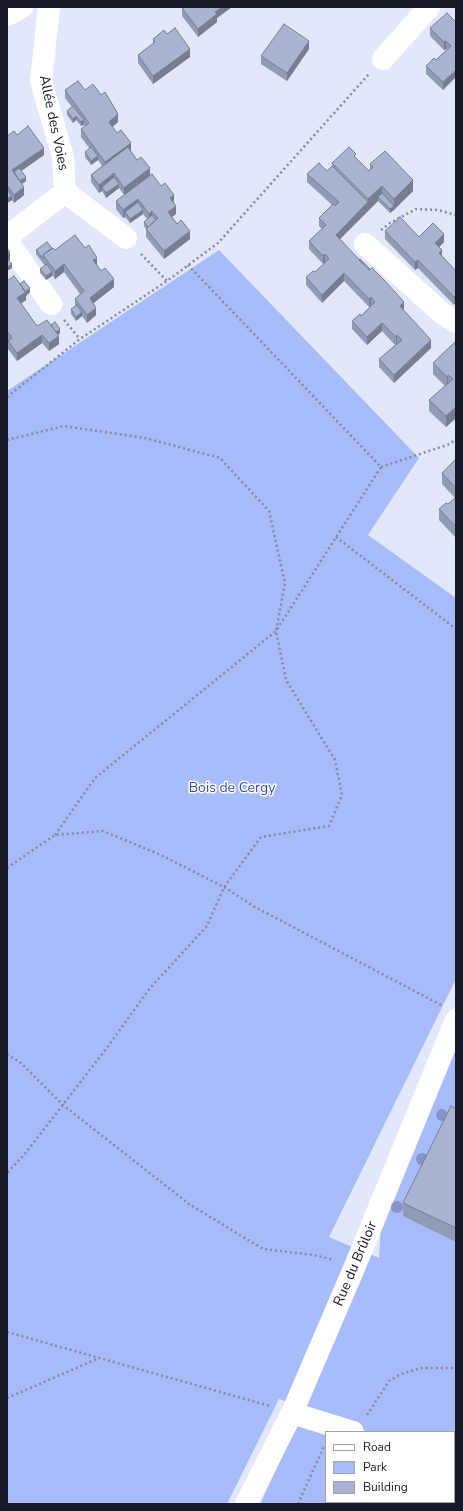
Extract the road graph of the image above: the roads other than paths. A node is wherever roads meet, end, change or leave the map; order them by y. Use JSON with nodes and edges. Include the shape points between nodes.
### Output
{"nodes":[{"id":1,"x":22,"y":7,"type":"edge"},
{"id":2,"x":49,"y":7,"type":"edge"},
{"id":3,"x":428,"y":7,"type":"edge"},
{"id":4,"x":7,"y":15,"type":"edge"},
{"id":5,"x":383,"y":59,"type":"road end"},
{"id":6,"x":65,"y":192,"type":"junction"},
{"id":7,"x":126,"y":238,"type":"road end"},
{"id":8,"x":7,"y":239,"type":"edge"},
{"id":9,"x":365,"y":244,"type":"road end"},
{"id":10,"x":51,"y":304,"type":"dead end"},
{"id":11,"x":456,"y":322,"type":"edge"},
{"id":12,"x":449,"y":1013,"type":"edge"},
{"id":13,"x":292,"y":1412,"type":"junction"},
{"id":14,"x":359,"y":1426,"type":"edge"},
{"id":15,"x":327,"y":1431,"type":"edge"},
{"id":16,"x":339,"y":1431,"type":"edge"},
{"id":17,"x":246,"y":1504,"type":"edge"}],
"edges":[{"from":1,"to":4,"type":"street"},
{"from":2,"to":6,"type":"street","name":"Allée des Voies","via":[[41,81],[63,157]]},
{"from":3,"to":5,"type":"street"},
{"from":6,"to":7,"type":"street"},
{"from":6,"to":8,"type":"street"},
{"from":8,"to":10,"type":"street"},
{"from":9,"to":11,"type":"street","via":[[443,314]]},
{"from":12,"to":13,"type":"street","name":"Rue du Brûloir","via":[[355,1266]]},
{"from":13,"to":15,"type":"street"},
{"from":13,"to":17,"type":"street","name":"Rue du Brûloir"},
{"from":14,"to":16,"type":"street"}]}
